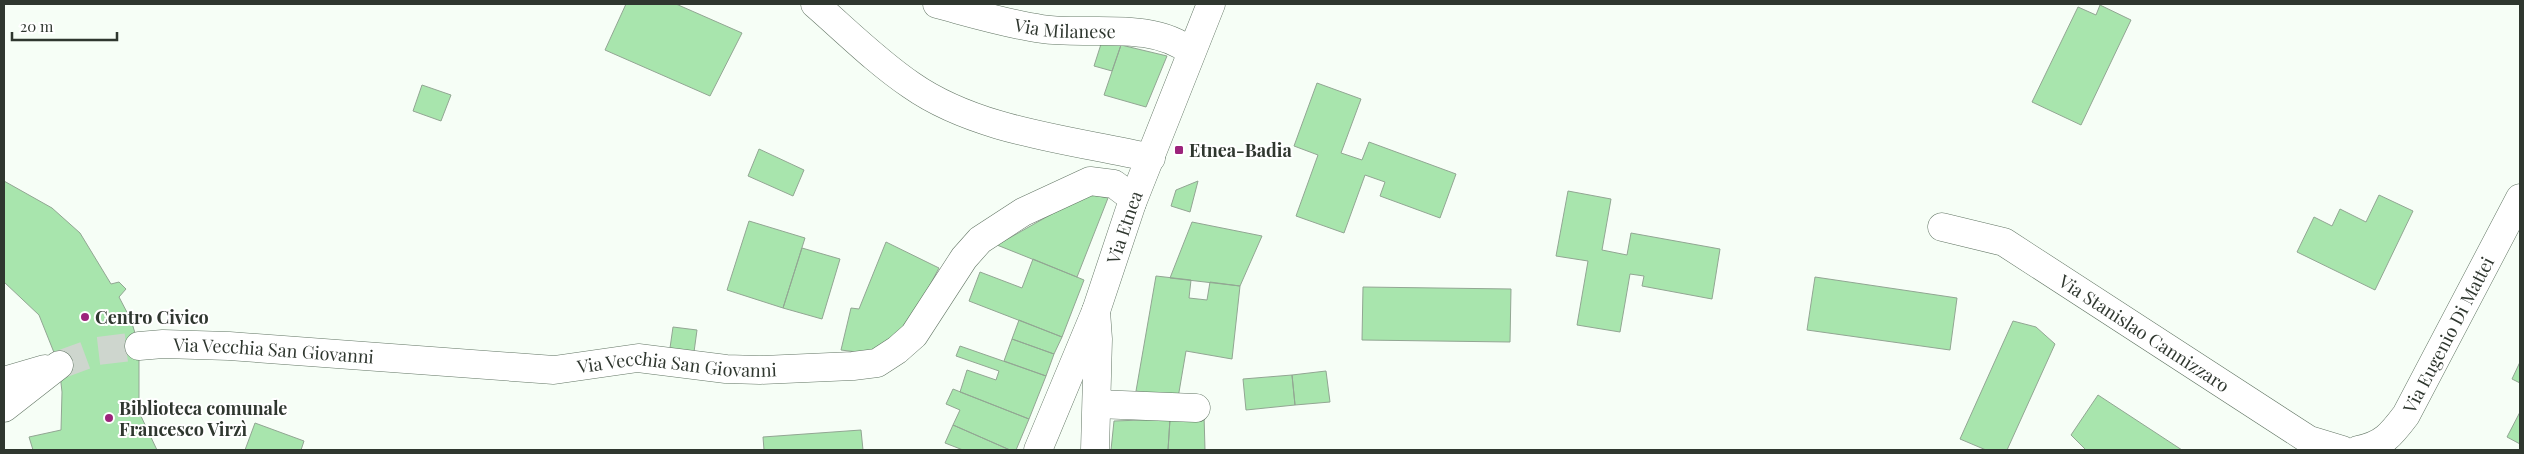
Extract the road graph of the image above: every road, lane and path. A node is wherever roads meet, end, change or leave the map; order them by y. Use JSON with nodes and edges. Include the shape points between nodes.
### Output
{"nodes":[{"id":1,"x":815,"y":4,"type":"edge"},
{"id":2,"x":937,"y":4,"type":"edge"},
{"id":3,"x":966,"y":4,"type":"edge"},
{"id":4,"x":1211,"y":4,"type":"edge"},
{"id":5,"x":990,"y":17,"type":"junction"},
{"id":6,"x":1191,"y":52,"type":"junction"},
{"id":7,"x":1079,"y":144,"type":"junction"},
{"id":8,"x":1150,"y":158,"type":"junction"},
{"id":9,"x":1090,"y":181,"type":"junction"},
{"id":10,"x":2520,"y":198,"type":"edge"},
{"id":11,"x":1132,"y":203,"type":"junction"},
{"id":12,"x":1942,"y":227,"type":"dead end"},
{"id":13,"x":1096,"y":311,"type":"junction"},
{"id":14,"x":139,"y":346,"type":"tunnel mouth"},
{"id":15,"x":4,"y":381,"type":"edge"},
{"id":16,"x":1097,"y":404,"type":"junction"},
{"id":17,"x":4,"y":408,"type":"edge"},
{"id":18,"x":1196,"y":408,"type":"dead end"},
{"id":19,"x":1038,"y":450,"type":"edge"},
{"id":20,"x":1095,"y":450,"type":"edge"},
{"id":21,"x":2342,"y":450,"type":"edge"},
{"id":22,"x":2358,"y":450,"type":"edge"}],
"edges":[{"from":1,"to":7,"type":"street","via":[[911,86],[978,117]]},
{"from":2,"to":5,"type":"street","name":"Via Milanese"},
{"from":3,"to":5,"type":"street"},
{"from":4,"to":6,"type":"street","name":"Via Etnea"},
{"from":5,"to":6,"type":"street","name":"Via Milanese","via":[[1065,32],[1135,32],[1163,39]]},
{"from":6,"to":8,"type":"street","name":"Via Etnea"},
{"from":7,"to":8,"type":"street"},
{"from":7,"to":9,"type":"street","via":[[1089,160]]},
{"from":8,"to":11,"type":"street","name":"Via Etnea"},
{"from":9,"to":11,"type":"street","via":[[1114,184],[1130,196]]},
{"from":9,"to":14,"type":"street","name":"Via Vecchia San Giovanni","via":[[1023,212],[980,240],[964,258],[914,335],[877,362],[760,370],[638,358],[554,370],[229,346]]},
{"from":10,"to":22,"type":"street","name":"Via Eugenio Di Mattei","via":[[2406,415],[2392,434],[2374,447]]},
{"from":11,"to":13,"type":"street","name":"Via Etnea"},
{"from":12,"to":21,"type":"street","name":"Via Stanislao Cannizzaro","via":[[2004,242],[2309,440]]},
{"from":13,"to":16,"type":"street"},
{"from":13,"to":19,"type":"street","name":"Via Etnea"},
{"from":15,"to":17,"type":"street","via":[[58,365]]},
{"from":16,"to":18,"type":"street"},
{"from":16,"to":20,"type":"street"}]}
